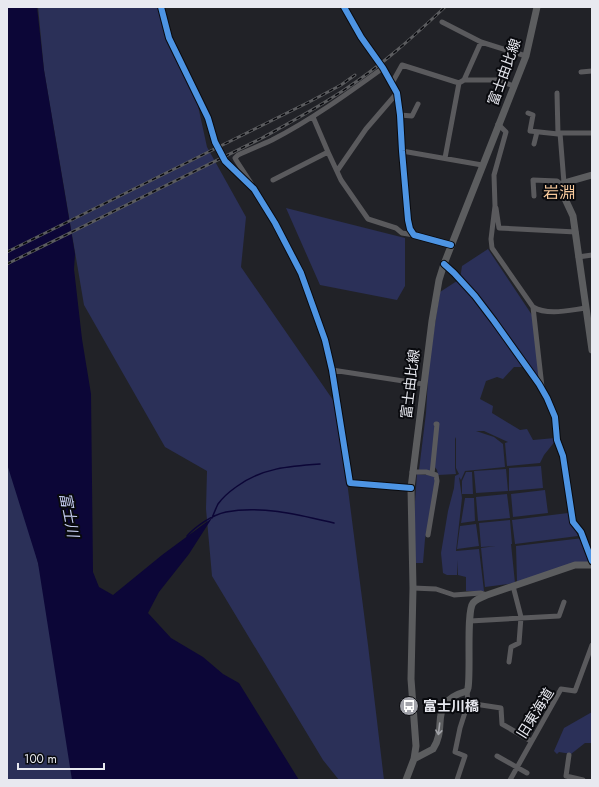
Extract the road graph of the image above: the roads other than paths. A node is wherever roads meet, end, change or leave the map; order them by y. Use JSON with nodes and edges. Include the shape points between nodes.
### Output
{"nodes":[{"id":1,"x":161,"y":7,"type":"edge"},
{"id":2,"x":344,"y":7,"type":"edge"},
{"id":3,"x":537,"y":7,"type":"edge"},
{"id":4,"x":442,"y":22,"type":"dead end"},
{"id":5,"x":481,"y":42,"type":"junction"},
{"id":6,"x":372,"y":54,"type":"tunnel mouth"},
{"id":7,"x":526,"y":56,"type":"junction"},
{"id":8,"x":592,"y":71,"type":"edge"},
{"id":9,"x":581,"y":72,"type":"dead end"},
{"id":10,"x":464,"y":80,"type":"junction"},
{"id":11,"x":392,"y":83,"type":"junction"},
{"id":12,"x":458,"y":83,"type":"junction"},
{"id":13,"x":514,"y":86,"type":"junction"},
{"id":14,"x":397,"y":93,"type":"junction"},
{"id":15,"x":557,"y":93,"type":"dead end"},
{"id":16,"x":418,"y":104,"type":"dead end"},
{"id":17,"x":528,"y":113,"type":"dead end"},
{"id":18,"x":400,"y":115,"type":"junction"},
{"id":19,"x":312,"y":117,"type":"junction"},
{"id":20,"x":498,"y":124,"type":"junction"},
{"id":21,"x":537,"y":132,"type":"junction"},
{"id":22,"x":592,"y":133,"type":"edge"},
{"id":23,"x":559,"y":134,"type":"junction"},
{"id":24,"x":215,"y":142,"type":"tunnel mouth"},
{"id":25,"x":534,"y":144,"type":"dead end"},
{"id":26,"x":402,"y":151,"type":"junction"},
{"id":27,"x":328,"y":152,"type":"junction"},
{"id":28,"x":445,"y":158,"type":"junction"},
{"id":29,"x":225,"y":161,"type":"tunnel mouth"},
{"id":30,"x":482,"y":165,"type":"junction"},
{"id":31,"x":337,"y":171,"type":"junction"},
{"id":32,"x":592,"y":175,"type":"edge"},
{"id":33,"x":274,"y":180,"type":"dead end"},
{"id":34,"x":563,"y":184,"type":"junction"},
{"id":35,"x":251,"y":186,"type":"junction"},
{"id":36,"x":534,"y":196,"type":"dead end"},
{"id":37,"x":495,"y":206,"type":"junction"},
{"id":38,"x":576,"y":232,"type":"junction"},
{"id":39,"x":414,"y":235,"type":"junction"},
{"id":40,"x":451,"y":245,"type":"junction"},
{"id":41,"x":592,"y":255,"type":"edge"},
{"id":42,"x":578,"y":257,"type":"junction"},
{"id":43,"x":444,"y":264,"type":"junction"},
{"id":44,"x":533,"y":307,"type":"junction"},
{"id":45,"x":588,"y":307,"type":"edge"},
{"id":46,"x":592,"y":350,"type":"edge"},
{"id":47,"x":332,"y":370,"type":"junction"},
{"id":48,"x":423,"y":384,"type":"junction"},
{"id":49,"x":542,"y":390,"type":"junction"},
{"id":50,"x":436,"y":424,"type":"dead end"},
{"id":51,"x":412,"y":472,"type":"junction"},
{"id":52,"x":432,"y":474,"type":"junction"},
{"id":53,"x":350,"y":483,"type":"joint"},
{"id":54,"x":411,"y":488,"type":"junction"},
{"id":55,"x":428,"y":535,"type":"dead end"},
{"id":56,"x":592,"y":561,"type":"edge"},
{"id":57,"x":592,"y":565,"type":"edge"},
{"id":58,"x":513,"y":586,"type":"junction"},
{"id":59,"x":413,"y":588,"type":"junction"},
{"id":60,"x":487,"y":595,"type":"junction"},
{"id":61,"x":564,"y":602,"type":"dead end"},
{"id":62,"x":521,"y":617,"type":"junction"},
{"id":63,"x":470,"y":621,"type":"junction"},
{"id":64,"x":592,"y":645,"type":"edge"},
{"id":65,"x":509,"y":662,"type":"dead end"},
{"id":66,"x":467,"y":691,"type":"junction"},
{"id":67,"x":468,"y":703,"type":"junction"},
{"id":68,"x":531,"y":741,"type":"junction"},
{"id":69,"x":569,"y":755,"type":"dead end"},
{"id":70,"x":497,"y":756,"type":"dead end"},
{"id":71,"x":414,"y":760,"type":"junction"},
{"id":72,"x":517,"y":767,"type":"junction"},
{"id":73,"x":527,"y":772,"type":"dead end"},
{"id":74,"x":406,"y":780,"type":"edge"},
{"id":75,"x":456,"y":780,"type":"edge"},
{"id":76,"x":510,"y":780,"type":"edge"},
{"id":77,"x":583,"y":780,"type":"edge"}],
"edges":[{"from":1,"to":24,"type":"street","via":[[169,38],[208,118]]},
{"from":2,"to":6,"type":"street"},
{"from":3,"to":7,"type":"main road","name":"富士由比線"},
{"from":4,"to":5,"type":"street"},
{"from":5,"to":7,"type":"street"},
{"from":5,"to":10,"type":"street"},
{"from":7,"to":13,"type":"main road","name":"富士由比線"},
{"from":8,"to":9,"type":"street"},
{"from":10,"to":12,"type":"street"},
{"from":10,"to":13,"type":"street","via":[[497,80]]},
{"from":11,"to":12,"type":"street","via":[[402,65]]},
{"from":11,"to":14,"type":"street"},
{"from":11,"to":19,"type":"street","via":[[383,68]]},
{"from":12,"to":28,"type":"street"},
{"from":13,"to":20,"type":"main road","name":"富士由比線"},
{"from":14,"to":18,"type":"street"},
{"from":14,"to":31,"type":"street","via":[[366,129]]},
{"from":15,"to":23,"type":"street"},
{"from":16,"to":18,"type":"street","via":[[412,116]]},
{"from":17,"to":21,"type":"street","via":[[533,115],[530,131]]},
{"from":18,"to":26,"type":"street"},
{"from":19,"to":27,"type":"street"},
{"from":19,"to":35,"type":"street","via":[[235,158]]},
{"from":20,"to":30,"type":"main road","name":"富士由比線"},
{"from":20,"to":37,"type":"street","via":[[506,132],[494,175]]},
{"from":21,"to":23,"type":"street"},
{"from":21,"to":25,"type":"street"},
{"from":22,"to":23,"type":"street"},
{"from":23,"to":34,"type":"street"},
{"from":26,"to":28,"type":"street"},
{"from":26,"to":39,"type":"street","via":[[408,220]]},
{"from":27,"to":31,"type":"street"},
{"from":27,"to":33,"type":"street"},
{"from":28,"to":30,"type":"street"},
{"from":29,"to":35,"type":"street"},
{"from":30,"to":40,"type":"main road","name":"富士由比線"},
{"from":31,"to":39,"type":"street","via":[[368,219],[396,228],[402,233]]},
{"from":32,"to":34,"type":"main road"},
{"from":34,"to":36,"type":"street","via":[[557,181],[533,180]]},
{"from":34,"to":38,"type":"main road","via":[[560,188],[573,216]]},
{"from":35,"to":47,"type":"street","via":[[276,223],[301,273],[322,329]]},
{"from":37,"to":38,"type":"street","via":[[499,228]]},
{"from":37,"to":44,"type":"street","via":[[492,248]]},
{"from":38,"to":42,"type":"main road"},
{"from":39,"to":40,"type":"street"},
{"from":40,"to":43,"type":"main road","name":"富士由比線"},
{"from":41,"to":42,"type":"street"},
{"from":42,"to":45,"type":"main road"},
{"from":43,"to":48,"type":"main road","name":"富士由比線","via":[[439,280]]},
{"from":43,"to":49,"type":"street","via":[[475,296]]},
{"from":44,"to":45,"type":"street","via":[[551,312]]},
{"from":44,"to":49,"type":"street"},
{"from":45,"to":46,"type":"main road"},
{"from":47,"to":48,"type":"street"},
{"from":47,"to":53,"type":"street"},
{"from":48,"to":51,"type":"main road","name":"富士由比線"},
{"from":49,"to":56,"type":"street","via":[[555,417],[573,522],[581,532]]},
{"from":50,"to":52,"type":"street"},
{"from":51,"to":52,"type":"street"},
{"from":51,"to":54,"type":"main road","name":"富士由比線"},
{"from":52,"to":55,"type":"street","via":[[436,475],[437,481]]},
{"from":53,"to":54,"type":"street"},
{"from":54,"to":59,"type":"main road","name":"富士由比線"},
{"from":57,"to":58,"type":"main road","via":[[575,565]]},
{"from":58,"to":60,"type":"main road"},
{"from":58,"to":62,"type":"street"},
{"from":59,"to":60,"type":"street","via":[[436,589],[454,595]]},
{"from":59,"to":71,"type":"main road","name":"富士由比線","via":[[411,679],[416,735]]},
{"from":60,"to":63,"type":"main road","via":[[474,601]]},
{"from":61,"to":62,"type":"street","via":[[559,616]]},
{"from":62,"to":63,"type":"street"},
{"from":62,"to":65,"type":"street","via":[[519,643],[511,647]]},
{"from":63,"to":66,"type":"main road"},
{"from":64,"to":68,"type":"street","name":"旧東海道","via":[[575,691],[562,690]]},
{"from":66,"to":67,"type":"street"},
{"from":66,"to":71,"type":"main road","one_way":true,"via":[[453,696],[443,706],[436,745],[433,750]]},
{"from":67,"to":68,"type":"street","via":[[501,708],[502,724]]},
{"from":67,"to":75,"type":"street","via":[[455,752],[465,756]]},
{"from":68,"to":72,"type":"street","name":"旧東海道"},
{"from":69,"to":77,"type":"street","via":[[566,776]]},
{"from":70,"to":72,"type":"street"},
{"from":71,"to":74,"type":"main road","name":"富士由比線"},
{"from":72,"to":73,"type":"street"},
{"from":72,"to":76,"type":"street","name":"旧東海道"}]}
